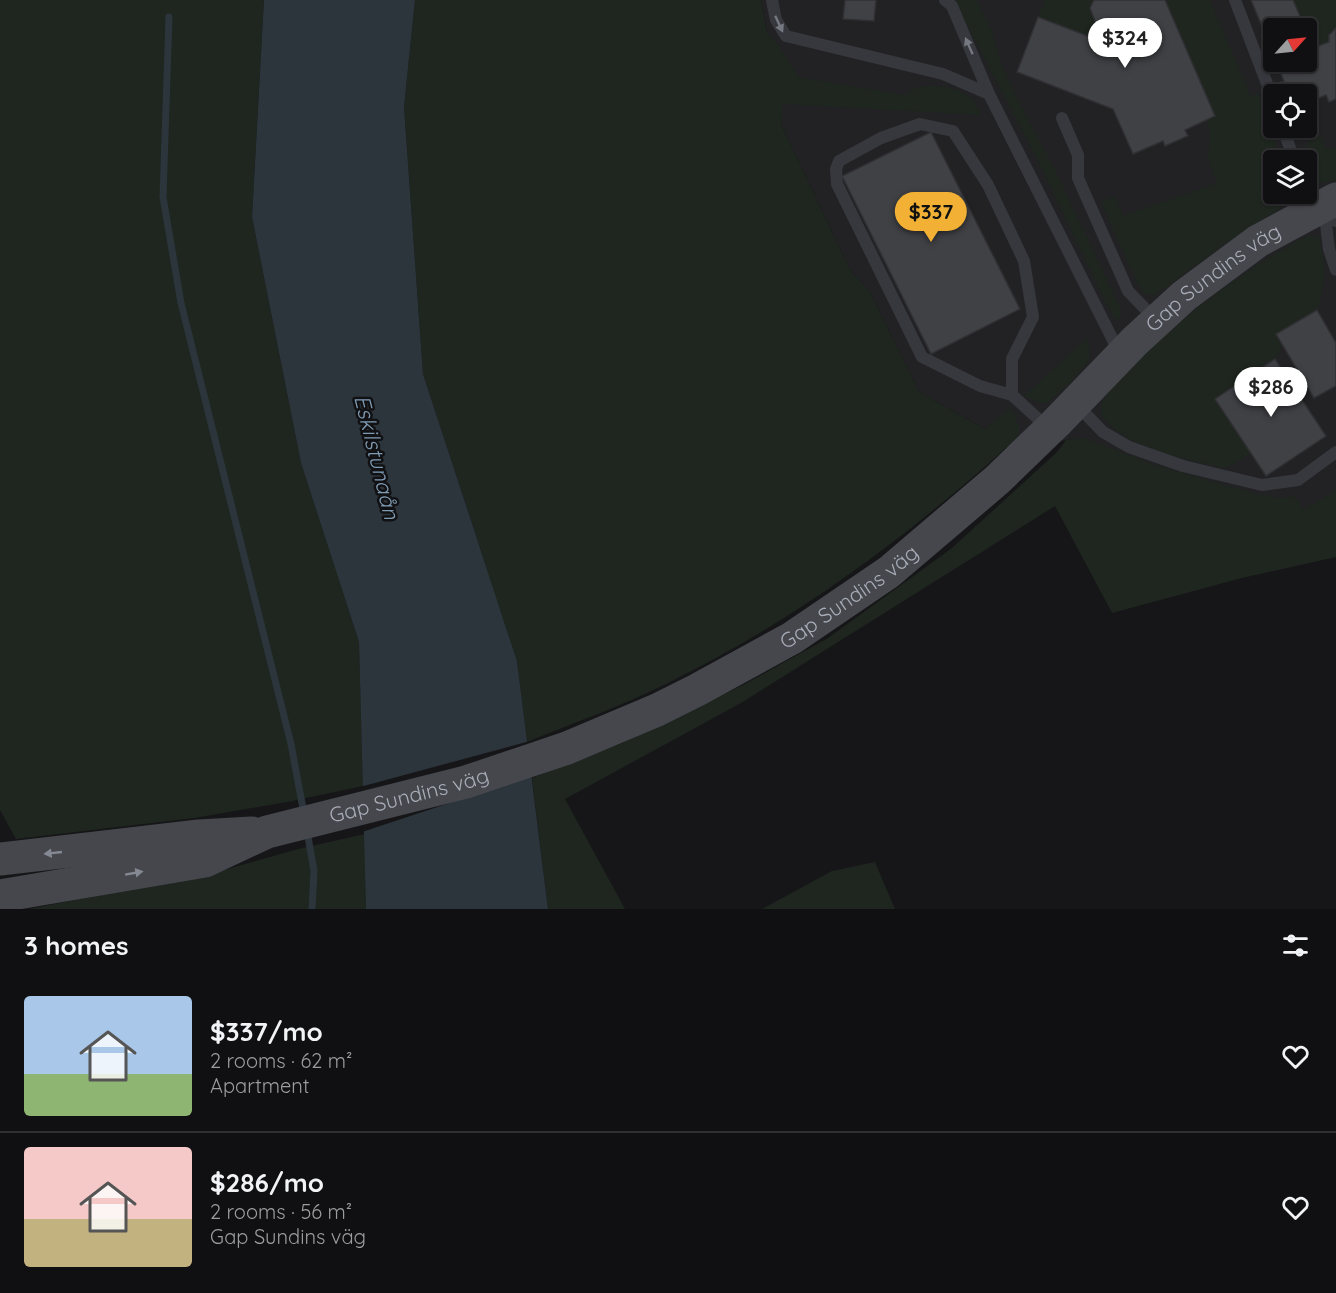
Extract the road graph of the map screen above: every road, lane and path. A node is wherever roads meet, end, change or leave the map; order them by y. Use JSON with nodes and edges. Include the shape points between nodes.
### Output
{"nodes":[{"id":1,"x":772,"y":0,"type":"edge"},
{"id":2,"x":945,"y":0,"type":"edge"},
{"id":3,"x":1235,"y":0,"type":"edge"},
{"id":4,"x":1267,"y":84,"type":"edge"},
{"id":5,"x":989,"y":94,"type":"junction"},
{"id":6,"x":1062,"y":118,"type":"dead end"},
{"id":7,"x":1326,"y":203,"type":"edge"},
{"id":8,"x":1336,"y":270,"type":"edge"},
{"id":9,"x":1156,"y":320,"type":"junction"},
{"id":10,"x":1121,"y":355,"type":"junction"},
{"id":11,"x":1012,"y":395,"type":"junction"},
{"id":12,"x":1075,"y":402,"type":"junction"},
{"id":13,"x":1050,"y":430,"type":"junction"},
{"id":14,"x":1336,"y":452,"type":"edge"},
{"id":15,"x":279,"y":829,"type":"junction"},
{"id":16,"x":0,"y":859,"type":"edge"},
{"id":17,"x":0,"y":896,"type":"edge"}],
"edges":[{"from":1,"to":5,"type":"lane","one_way":true,"via":[[776,20],[786,36],[943,74]]},
{"from":5,"to":2,"type":"lane","one_way":true,"via":[[952,6]]},
{"from":3,"to":4,"type":"lane"},
{"from":5,"to":10,"type":"lane"},
{"from":6,"to":9,"type":"lane","via":[[1078,155],[1078,178],[1128,291]]},
{"from":7,"to":8,"type":"lane","via":[[1329,249]]},
{"from":7,"to":9,"type":"street","name":"Gap Sundins väg","via":[[1258,242]]},
{"from":9,"to":10,"type":"street","name":"Gap Sundins väg"},
{"from":10,"to":12,"type":"street","name":"Gap Sundins väg"},
{"from":11,"to":11,"type":"lane","via":[[1012,359],[1033,317],[1024,261],[988,185],[953,131],[920,124],[881,138],[839,161],[837,184],[922,357],[980,386]]},
{"from":11,"to":13,"type":"lane"},
{"from":12,"to":13,"type":"street","name":"Gap Sundins väg"},
{"from":12,"to":14,"type":"lane","via":[[1103,432],[1129,447],[1184,466],[1262,485],[1298,480]]},
{"from":13,"to":15,"type":"street","name":"Gap Sundins väg","via":[[921,547],[761,657],[657,710],[567,748],[466,782]]},
{"from":15,"to":16,"type":"street","name":"Gap Sundins väg","one_way":true},
{"from":17,"to":15,"type":"street","name":"Gap Sundins väg","one_way":true,"via":[[205,861]]}]}
